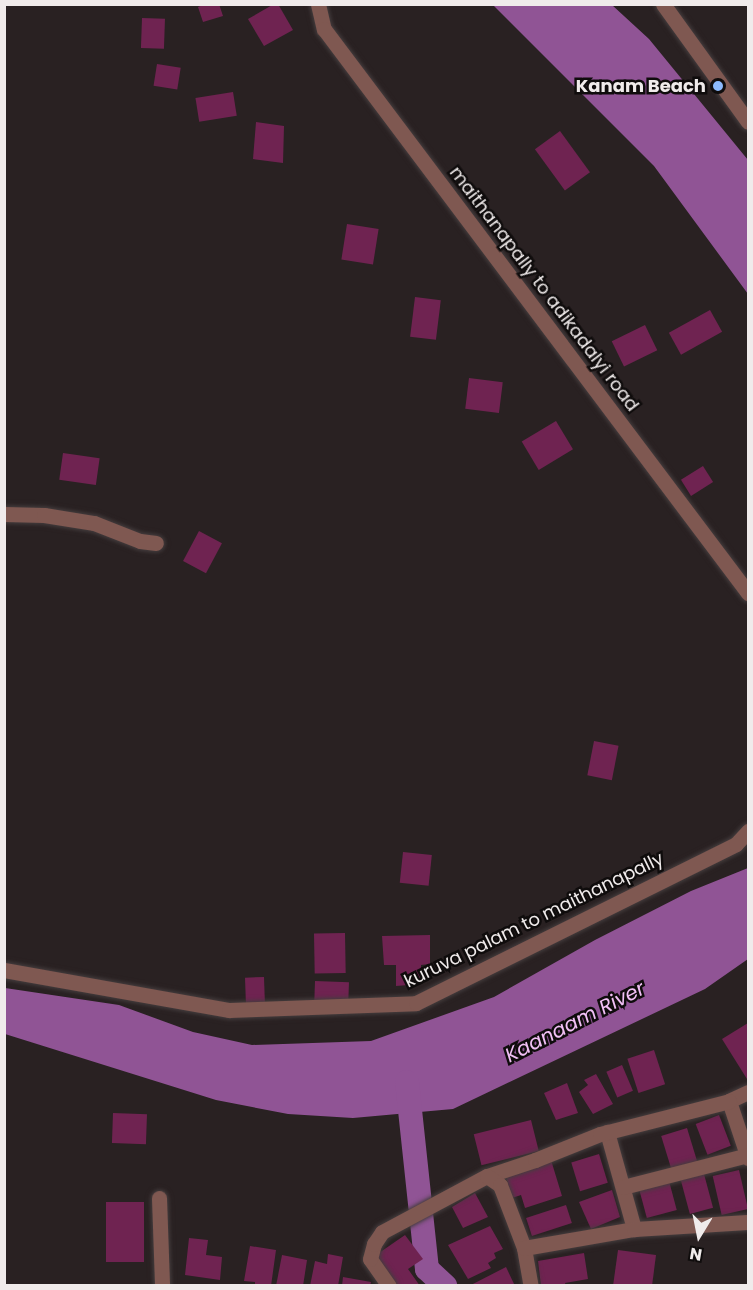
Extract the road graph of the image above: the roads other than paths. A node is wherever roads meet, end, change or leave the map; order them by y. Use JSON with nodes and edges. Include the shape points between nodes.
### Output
{"nodes":[{"id":1,"x":318,"y":4,"type":"edge"},
{"id":2,"x":663,"y":4,"type":"edge"},
{"id":3,"x":748,"y":122,"type":"edge"},
{"id":4,"x":4,"y":514,"type":"edge"},
{"id":5,"x":156,"y":543,"type":"dead end"},
{"id":6,"x":748,"y":593,"type":"edge"},
{"id":7,"x":748,"y":831,"type":"edge"},
{"id":8,"x":4,"y":970,"type":"edge"},
{"id":9,"x":748,"y":1092,"type":"edge"},
{"id":10,"x":729,"y":1101,"type":"junction"},
{"id":11,"x":607,"y":1132,"type":"junction"},
{"id":12,"x":748,"y":1156,"type":"edge"},
{"id":13,"x":487,"y":1176,"type":"junction"},
{"id":14,"x":623,"y":1187,"type":"junction"},
{"id":15,"x":159,"y":1198,"type":"dead end"},
{"id":16,"x":748,"y":1222,"type":"edge"},
{"id":17,"x":634,"y":1229,"type":"junction"},
{"id":18,"x":524,"y":1248,"type":"junction"},
{"id":19,"x":162,"y":1286,"type":"edge"},
{"id":20,"x":389,"y":1286,"type":"edge"},
{"id":21,"x":531,"y":1286,"type":"edge"}],
"edges":[{"from":1,"to":6,"type":"street","name":"maithanapally to adikadalyi road","via":[[324,28]]},
{"from":2,"to":3,"type":"street"},
{"from":4,"to":5,"type":"street","via":[[94,523],[140,541]]},
{"from":7,"to":8,"type":"street","name":"kuruva palam to maithanapally","via":[[736,844],[416,1003],[229,1010]]},
{"from":9,"to":10,"type":"street"},
{"from":10,"to":11,"type":"street"},
{"from":10,"to":12,"type":"street"},
{"from":11,"to":13,"type":"street"},
{"from":11,"to":14,"type":"street"},
{"from":12,"to":14,"type":"street"},
{"from":13,"to":18,"type":"street","via":[[500,1185]]},
{"from":13,"to":20,"type":"street","via":[[382,1232],[370,1259]]},
{"from":14,"to":17,"type":"street"},
{"from":15,"to":19,"type":"street"},
{"from":16,"to":17,"type":"street"},
{"from":17,"to":18,"type":"street"},
{"from":18,"to":21,"type":"street"}]}
